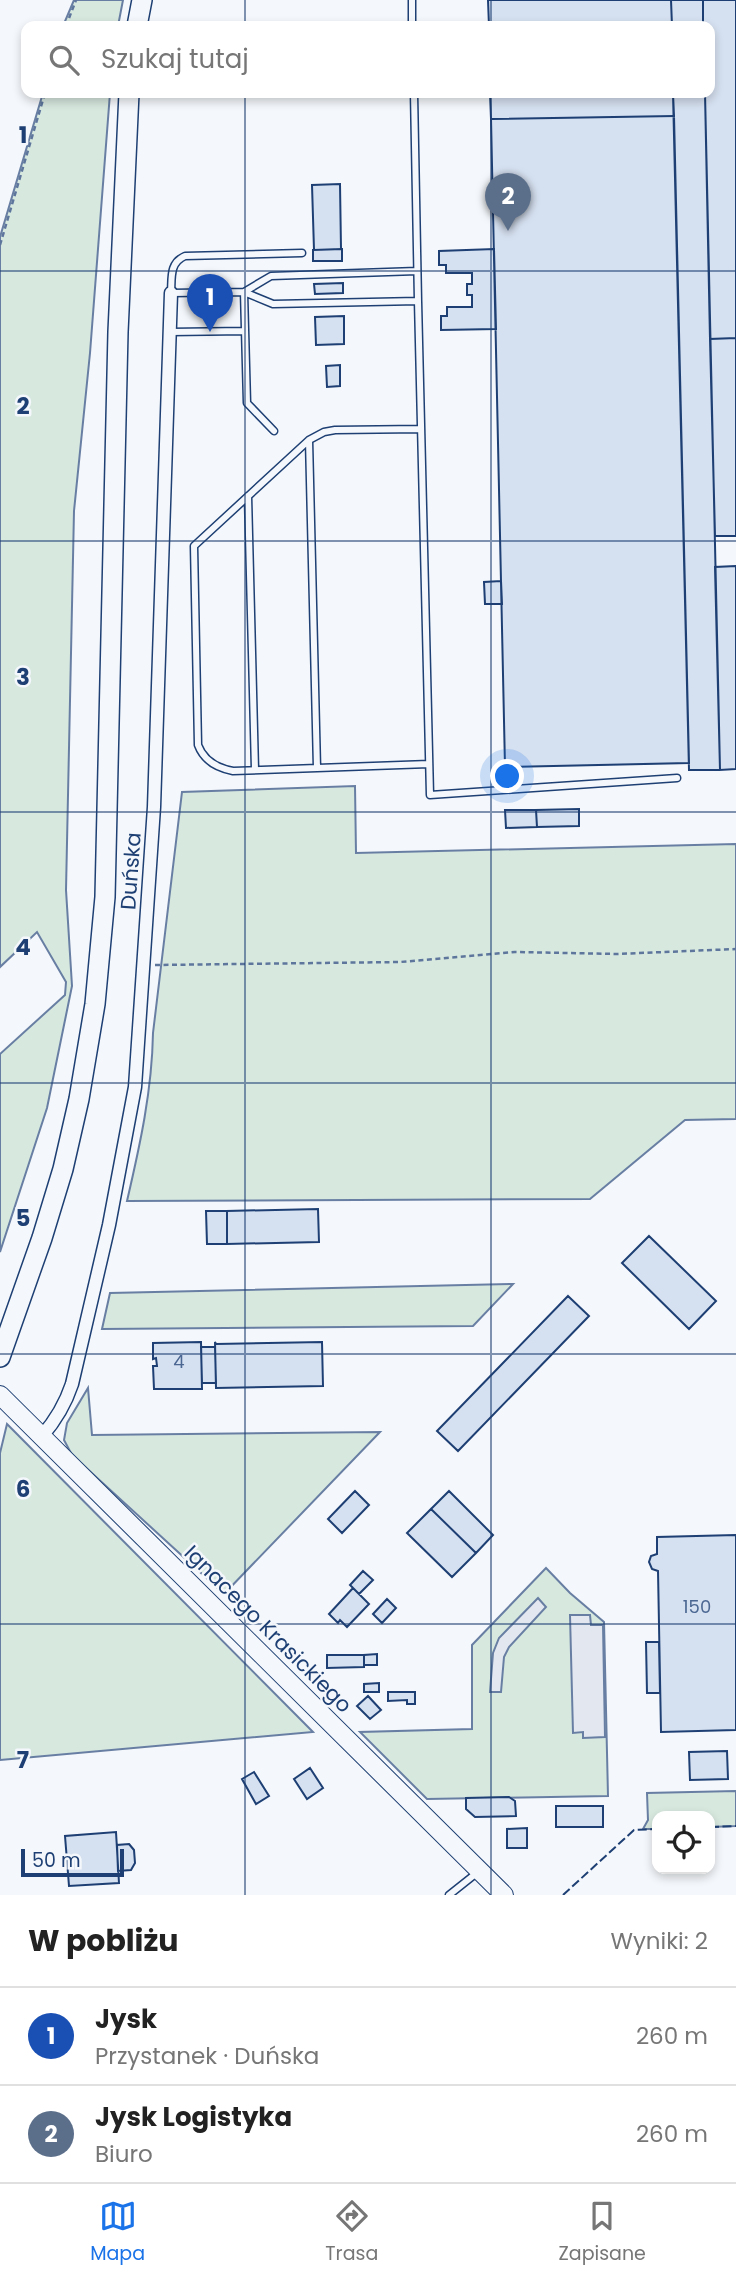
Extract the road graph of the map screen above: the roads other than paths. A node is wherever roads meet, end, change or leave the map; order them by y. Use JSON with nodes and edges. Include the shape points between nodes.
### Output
{"nodes":[{"id":1,"x":142,"y":0,"type":"edge"},
{"id":2,"x":412,"y":0,"type":"edge"},
{"id":3,"x":138,"y":21,"type":"edge"},
{"id":4,"x":412,"y":21,"type":"edge"},
{"id":5,"x":129,"y":98,"type":"edge"},
{"id":6,"x":414,"y":98,"type":"edge"},
{"id":7,"x":302,"y":253,"type":"dead end"},
{"id":8,"x":418,"y":271,"type":"junction"},
{"id":9,"x":244,"y":292,"type":"junction"},
{"id":10,"x":172,"y":293,"type":"junction"},
{"id":11,"x":418,"y":301,"type":"junction"},
{"id":12,"x":245,"y":331,"type":"junction"},
{"id":13,"x":170,"y":332,"type":"junction"},
{"id":14,"x":421,"y":429,"type":"junction"},
{"id":15,"x":274,"y":431,"type":"dead end"},
{"id":16,"x":309,"y":440,"type":"junction"},
{"id":17,"x":248,"y":496,"type":"junction"},
{"id":18,"x":429,"y":764,"type":"junction"},
{"id":19,"x":317,"y":768,"type":"junction"},
{"id":20,"x":255,"y":770,"type":"junction"},
{"id":21,"x":677,"y":778,"type":"dead end"},
{"id":22,"x":0,"y":1357,"type":"edge"},
{"id":23,"x":0,"y":1395,"type":"edge"},
{"id":24,"x":42,"y":1436,"type":"junction"},
{"id":25,"x":480,"y":1871,"type":"junction"},
{"id":26,"x":449,"y":1895,"type":"edge"},
{"id":27,"x":504,"y":1895,"type":"edge"}],
"edges":[{"from":1,"to":3,"type":"main road"},
{"from":2,"to":4,"type":"lane"},
{"from":5,"to":22,"type":"main road","via":[[117,332],[105,897],[95,1004],[63,1169]]},
{"from":6,"to":8,"type":"lane"},
{"from":7,"to":10,"type":"lane","via":[[185,256],[173,267]]},
{"from":8,"to":9,"type":"lane","via":[[271,276]]},
{"from":8,"to":11,"type":"lane"},
{"from":9,"to":10,"type":"lane"},
{"from":9,"to":11,"type":"lane","via":[[273,304]]},
{"from":9,"to":12,"type":"lane"},
{"from":10,"to":13,"type":"street","name":"Duńska"},
{"from":11,"to":14,"type":"lane"},
{"from":12,"to":13,"type":"lane"},
{"from":12,"to":15,"type":"lane","via":[[247,403]]},
{"from":13,"to":24,"type":"street","name":"Duńska","via":[[158,721],[132,1106],[72,1384],[65,1404]]},
{"from":14,"to":16,"type":"lane","via":[[335,430]]},
{"from":14,"to":18,"type":"lane"},
{"from":16,"to":17,"type":"lane"},
{"from":16,"to":19,"type":"lane"},
{"from":17,"to":20,"type":"lane"},
{"from":17,"to":20,"type":"lane","via":[[194,546],[198,732],[201,753],[217,766]]},
{"from":18,"to":19,"type":"lane"},
{"from":18,"to":21,"type":"lane","via":[[429,795]]},
{"from":19,"to":20,"type":"lane"},
{"from":23,"to":24,"type":"street","name":"Ignacego Krasickiego"},
{"from":24,"to":25,"type":"street","name":"Ignacego Krasickiego"},
{"from":25,"to":26,"type":"lane"},
{"from":25,"to":27,"type":"street","name":"Ignacego Krasickiego"}]}
